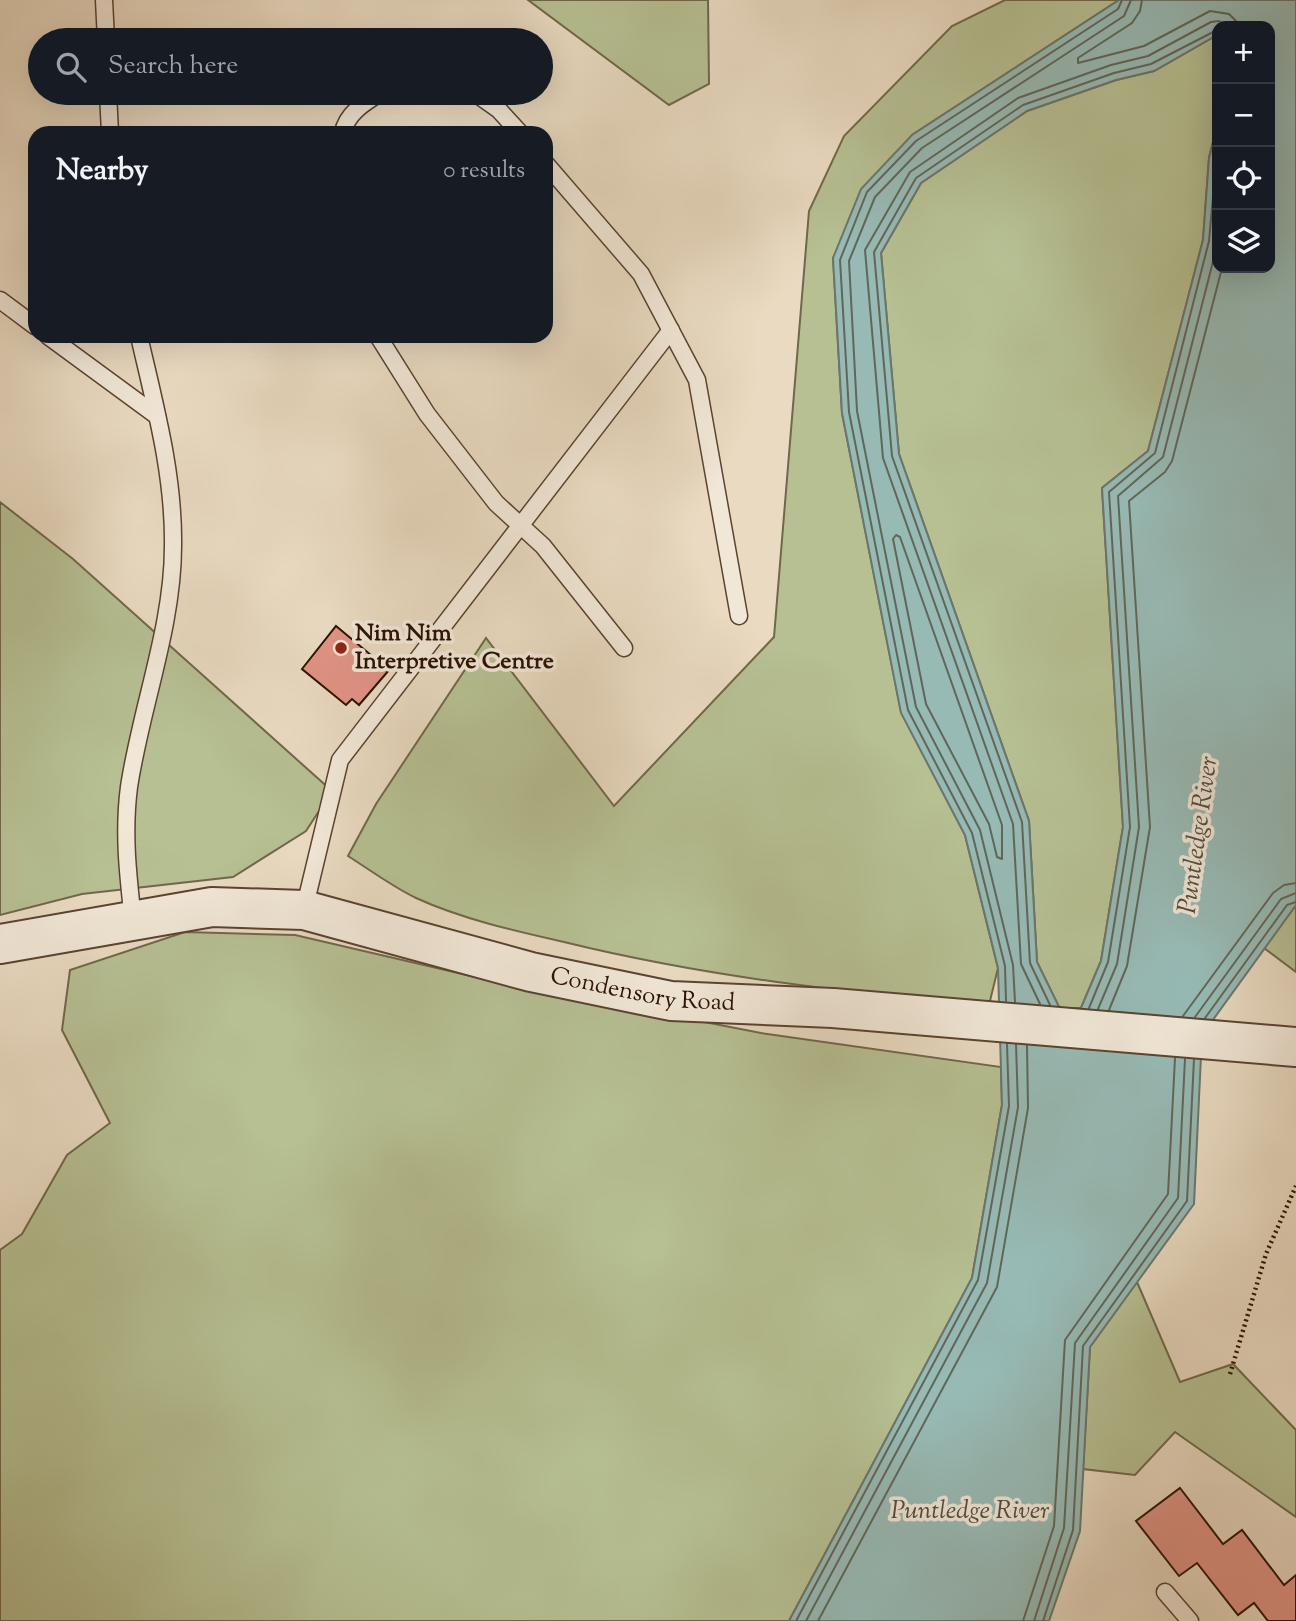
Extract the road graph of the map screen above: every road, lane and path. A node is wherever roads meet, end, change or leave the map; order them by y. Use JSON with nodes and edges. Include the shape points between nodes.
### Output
{"nodes":[{"id":1,"x":104,"y":0,"type":"edge"},
{"id":2,"x":105,"y":28,"type":"edge"},
{"id":3,"x":109,"y":105,"type":"edge"},
{"id":4,"x":362,"y":105,"type":"edge"},
{"id":5,"x":492,"y":105,"type":"edge"},
{"id":6,"x":110,"y":126,"type":"edge"},
{"id":7,"x":345,"y":126,"type":"edge"},
{"id":8,"x":514,"y":126,"type":"edge"},
{"id":9,"x":553,"y":172,"type":"edge"},
{"id":10,"x":0,"y":300,"type":"edge"},
{"id":11,"x":28,"y":321,"type":"edge"},
{"id":12,"x":671,"y":330,"type":"junction"},
{"id":13,"x":58,"y":343,"type":"edge"},
{"id":14,"x":141,"y":343,"type":"edge"},
{"id":15,"x":382,"y":343,"type":"edge"},
{"id":16,"x":158,"y":416,"type":"junction"},
{"id":17,"x":521,"y":525,"type":"junction"},
{"id":18,"x":739,"y":616,"type":"dead end"},
{"id":19,"x":624,"y":648,"type":"dead end"},
{"id":20,"x":304,"y":911,"type":"junction"},
{"id":21,"x":133,"y":920,"type":"junction"},
{"id":22,"x":0,"y":944,"type":"edge"},
{"id":23,"x":1296,"y":1047,"type":"edge"},
{"id":24,"x":1296,"y":1186,"type":"edge"},
{"id":25,"x":1230,"y":1374,"type":"dead end"},
{"id":26,"x":1165,"y":1592,"type":"dead end"},
{"id":27,"x":1190,"y":1621,"type":"edge"}],
"edges":[{"from":1,"to":2,"type":"lane"},
{"from":3,"to":6,"type":"lane"},
{"from":4,"to":7,"type":"lane"},
{"from":5,"to":8,"type":"lane"},
{"from":9,"to":12,"type":"lane","via":[[641,274]]},
{"from":10,"to":11,"type":"lane"},
{"from":12,"to":17,"type":"lane"},
{"from":12,"to":18,"type":"lane","via":[[697,380]]},
{"from":13,"to":16,"type":"lane"},
{"from":14,"to":16,"type":"lane"},
{"from":15,"to":17,"type":"lane","via":[[427,414],[496,503]]},
{"from":16,"to":21,"type":"lane","via":[[168,464],[173,548],[163,623],[129,787],[124,846]]},
{"from":17,"to":19,"type":"lane"},
{"from":17,"to":20,"type":"lane","via":[[340,760]]},
{"from":20,"to":21,"type":"street","name":"Condensory Road","via":[[212,907]]},
{"from":20,"to":23,"type":"street","name":"Condensory Road","via":[[531,972],[671,1001],[833,1008]]},
{"from":21,"to":22,"type":"street","name":"Condensory Road"},
{"from":24,"to":25,"type":"path","via":[[1266,1254]]},
{"from":26,"to":27,"type":"lane"}]}
